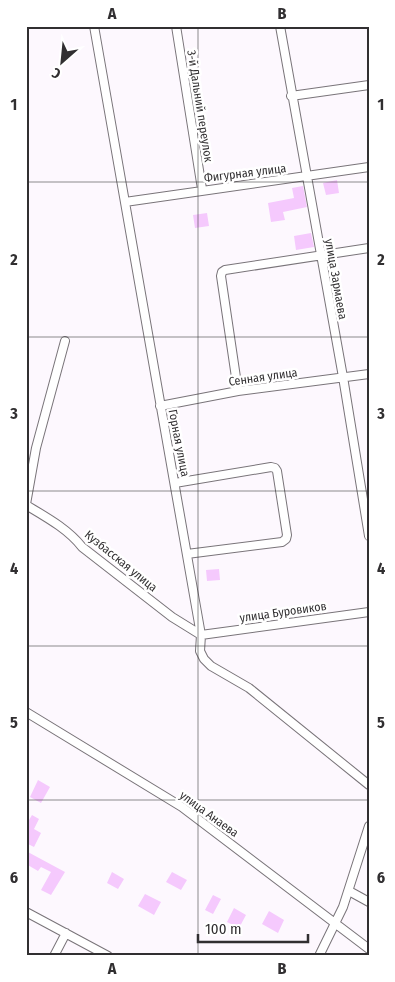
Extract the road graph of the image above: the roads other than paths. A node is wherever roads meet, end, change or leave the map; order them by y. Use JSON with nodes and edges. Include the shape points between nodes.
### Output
{"nodes":[{"id":1,"x":94,"y":26,"type":"edge"},
{"id":2,"x":176,"y":26,"type":"edge"},
{"id":3,"x":280,"y":26,"type":"edge"},
{"id":4,"x":369,"y":85,"type":"edge"},
{"id":5,"x":292,"y":96,"type":"junction"},
{"id":6,"x":369,"y":167,"type":"edge"},
{"id":7,"x":307,"y":176,"type":"junction"},
{"id":8,"x":202,"y":189,"type":"junction"},
{"id":9,"x":125,"y":202,"type":"junction"},
{"id":10,"x":369,"y":248,"type":"edge"},
{"id":11,"x":320,"y":256,"type":"junction"},
{"id":12,"x":65,"y":341,"type":"dead end"},
{"id":13,"x":369,"y":374,"type":"edge"},
{"id":14,"x":343,"y":378,"type":"junction"},
{"id":15,"x":238,"y":391,"type":"junction"},
{"id":16,"x":160,"y":406,"type":"junction"},
{"id":17,"x":175,"y":483,"type":"junction"},
{"id":18,"x":26,"y":504,"type":"edge"},
{"id":19,"x":369,"y":536,"type":"edge"},
{"id":20,"x":187,"y":554,"type":"junction"},
{"id":21,"x":369,"y":612,"type":"edge"},
{"id":22,"x":201,"y":635,"type":"junction"},
{"id":23,"x":26,"y":712,"type":"edge"},
{"id":24,"x":369,"y":785,"type":"edge"},
{"id":25,"x":368,"y":828,"type":"edge"},
{"id":26,"x":349,"y":891,"type":"junction"},
{"id":27,"x":369,"y":902,"type":"edge"},
{"id":28,"x":26,"y":912,"type":"edge"},
{"id":29,"x":336,"y":922,"type":"junction"},
{"id":30,"x":66,"y":933,"type":"junction"},
{"id":31,"x":369,"y":948,"type":"edge"},
{"id":32,"x":54,"y":956,"type":"edge"},
{"id":33,"x":108,"y":956,"type":"edge"},
{"id":34,"x":319,"y":956,"type":"edge"}],
"edges":[{"from":1,"to":9,"type":"street","name":"Горная улица"},
{"from":2,"to":8,"type":"street","name":"3-й Дальний переулок"},
{"from":3,"to":5,"type":"street","name":"улица Зармаева"},
{"from":4,"to":5,"type":"street"},
{"from":5,"to":7,"type":"street","name":"улица Зармаева"},
{"from":6,"to":7,"type":"street","name":"Фигурная улица"},
{"from":7,"to":8,"type":"street","name":"Фигурная улица"},
{"from":7,"to":11,"type":"street","name":"улица Зармаева"},
{"from":8,"to":9,"type":"street","name":"Фигурная улица"},
{"from":9,"to":16,"type":"street","name":"Горная улица"},
{"from":10,"to":11,"type":"street"},
{"from":11,"to":14,"type":"street","name":"улица Зармаева"},
{"from":11,"to":15,"type":"street","via":[[222,272]]},
{"from":12,"to":18,"type":"street","via":[[36,448]]},
{"from":13,"to":14,"type":"street","name":"Сенная улица"},
{"from":14,"to":15,"type":"street","name":"Сенная улица"},
{"from":14,"to":19,"type":"street","name":"улица Зармаева"},
{"from":15,"to":16,"type":"street","name":"Сенная улица"},
{"from":16,"to":17,"type":"street","name":"Горная улица"},
{"from":17,"to":20,"type":"street","name":"Горная улица"},
{"from":17,"to":20,"type":"street","via":[[271,466],[277,471],[287,535],[284,541]]},
{"from":18,"to":22,"type":"street","name":"Кузбасская улица","via":[[75,538],[82,547],[172,617]]},
{"from":20,"to":22,"type":"street","name":"Горная улица"},
{"from":21,"to":22,"type":"street","name":"улица Буровиков"},
{"from":22,"to":24,"type":"street","name":"Горная улица","via":[[200,651],[204,659],[249,688]]},
{"from":23,"to":29,"type":"street","name":"улица Анаева","via":[[182,807]]},
{"from":25,"to":26,"type":"street"},
{"from":26,"to":27,"type":"street"},
{"from":26,"to":29,"type":"street"},
{"from":28,"to":30,"type":"street"},
{"from":29,"to":31,"type":"street","name":"улица Анаева"},
{"from":29,"to":34,"type":"street"},
{"from":30,"to":32,"type":"street"},
{"from":30,"to":33,"type":"street"}]}
